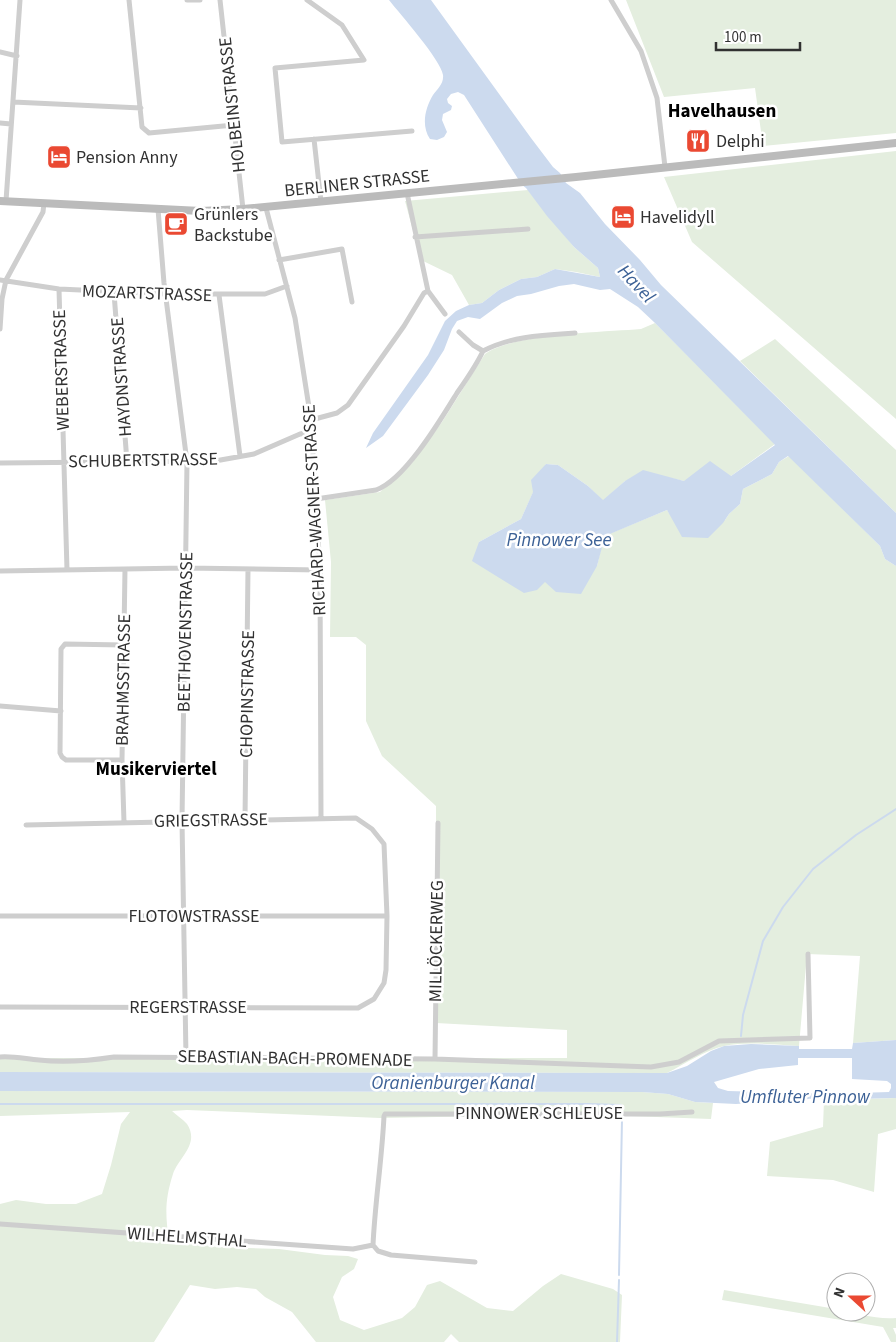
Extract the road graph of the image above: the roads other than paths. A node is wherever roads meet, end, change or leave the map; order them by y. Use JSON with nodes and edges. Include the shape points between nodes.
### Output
{"nodes":[{"id":1,"x":20,"y":0,"type":"edge"},
{"id":2,"x":129,"y":0,"type":"edge"},
{"id":3,"x":187,"y":0,"type":"edge"},
{"id":4,"x":200,"y":0,"type":"edge"},
{"id":5,"x":220,"y":0,"type":"edge"},
{"id":6,"x":308,"y":0,"type":"edge"},
{"id":7,"x":611,"y":0,"type":"edge"},
{"id":8,"x":0,"y":52,"type":"edge"},
{"id":9,"x":17,"y":56,"type":"junction"},
{"id":10,"x":13,"y":102,"type":"junction"},
{"id":11,"x":140,"y":108,"type":"junction"},
{"id":12,"x":0,"y":123,"type":"edge"},
{"id":13,"x":11,"y":124,"type":"junction"},
{"id":14,"x":234,"y":126,"type":"junction"},
{"id":15,"x":412,"y":131,"type":"dead end"},
{"id":16,"x":314,"y":139,"type":"junction"},
{"id":17,"x":896,"y":143,"type":"edge"},
{"id":18,"x":665,"y":167,"type":"junction"},
{"id":19,"x":406,"y":193,"type":"junction"},
{"id":20,"x":3,"y":201,"type":"edge"},
{"id":21,"x":321,"y":202,"type":"junction"},
{"id":22,"x":44,"y":203,"type":"junction"},
{"id":23,"x":266,"y":208,"type":"junction"},
{"id":24,"x":158,"y":209,"type":"junction"},
{"id":25,"x":243,"y":209,"type":"junction"},
{"id":26,"x":528,"y":229,"type":"dead end"},
{"id":27,"x":415,"y":237,"type":"junction"},
{"id":28,"x":279,"y":260,"type":"junction"},
{"id":29,"x":3,"y":280,"type":"edge"},
{"id":30,"x":287,"y":286,"type":"junction"},
{"id":31,"x":59,"y":290,"type":"junction"},
{"id":32,"x":428,"y":291,"type":"junction"},
{"id":33,"x":114,"y":293,"type":"junction"},
{"id":34,"x":166,"y":294,"type":"junction"},
{"id":35,"x":220,"y":295,"type":"junction"},
{"id":36,"x":352,"y":302,"type":"dead end"},
{"id":37,"x":445,"y":314,"type":"dead end"},
{"id":38,"x":0,"y":329,"type":"edge"},
{"id":39,"x":459,"y":332,"type":"dead end"},
{"id":40,"x":575,"y":333,"type":"dead end"},
{"id":41,"x":483,"y":351,"type":"junction"},
{"id":42,"x":311,"y":420,"type":"junction"},
{"id":43,"x":311,"y":432,"type":"junction"},
{"id":44,"x":240,"y":456,"type":"junction"},
{"id":45,"x":64,"y":462,"type":"junction"},
{"id":46,"x":128,"y":462,"type":"junction"},
{"id":47,"x":188,"y":462,"type":"junction"},
{"id":48,"x":0,"y":463,"type":"edge"},
{"id":49,"x":316,"y":499,"type":"junction"},
{"id":50,"x":186,"y":568,"type":"junction"},
{"id":51,"x":125,"y":569,"type":"junction"},
{"id":52,"x":248,"y":569,"type":"junction"},
{"id":53,"x":68,"y":570,"type":"junction"},
{"id":54,"x":320,"y":570,"type":"junction"},
{"id":55,"x":0,"y":571,"type":"edge"},
{"id":56,"x":124,"y":645,"type":"junction"},
{"id":57,"x":0,"y":706,"type":"edge"},
{"id":58,"x":60,"y":711,"type":"junction"},
{"id":59,"x":122,"y":760,"type":"junction"},
{"id":60,"x":321,"y":818,"type":"junction"},
{"id":61,"x":245,"y":819,"type":"junction"},
{"id":62,"x":182,"y":821,"type":"junction"},
{"id":63,"x":124,"y":822,"type":"junction"},
{"id":64,"x":438,"y":823,"type":"dead end"},
{"id":65,"x":26,"y":825,"type":"dead end"},
{"id":66,"x":0,"y":916,"type":"edge"},
{"id":67,"x":387,"y":916,"type":"junction"},
{"id":68,"x":184,"y":917,"type":"junction"},
{"id":69,"x":808,"y":954,"type":"dead end"},
{"id":70,"x":0,"y":1007,"type":"edge"},
{"id":71,"x":184,"y":1007,"type":"junction"},
{"id":72,"x":186,"y":1056,"type":"junction"},
{"id":73,"x":0,"y":1057,"type":"edge"},
{"id":74,"x":434,"y":1059,"type":"junction"},
{"id":75,"x":692,"y":1112,"type":"dead end"},
{"id":76,"x":0,"y":1224,"type":"edge"},
{"id":77,"x":373,"y":1245,"type":"junction"},
{"id":78,"x":475,"y":1262,"type":"dead end"}],
"edges":[{"from":1,"to":9,"type":"street"},
{"from":2,"to":11,"type":"street"},
{"from":3,"to":4,"type":"street"},
{"from":5,"to":14,"type":"street","name":"HOLBEINSTRASSE"},
{"from":6,"to":16,"type":"street","via":[[342,25],[364,60],[275,68],[282,142]]},
{"from":7,"to":18,"type":"street","via":[[641,50],[657,98]]},
{"from":8,"to":9,"type":"street"},
{"from":9,"to":10,"type":"street"},
{"from":10,"to":11,"type":"street"},
{"from":10,"to":13,"type":"street"},
{"from":11,"to":14,"type":"street","via":[[142,126],[149,133]]},
{"from":12,"to":13,"type":"street"},
{"from":13,"to":20,"type":"street"},
{"from":14,"to":25,"type":"street","name":"HOLBEINSTRASSE"},
{"from":15,"to":16,"type":"street"},
{"from":16,"to":21,"type":"street"},
{"from":17,"to":18,"type":"main road","name":"BERLINER STRASSE"},
{"from":18,"to":19,"type":"main road","name":"BERLINER STRASSE"},
{"from":19,"to":21,"type":"main road","name":"BERLINER STRASSE"},
{"from":19,"to":27,"type":"street"},
{"from":20,"to":22,"type":"main road","name":"BERLINER STRASSE"},
{"from":21,"to":23,"type":"main road","name":"BERLINER STRASSE"},
{"from":22,"to":24,"type":"main road","name":"BERLINER STRASSE"},
{"from":22,"to":29,"type":"street","via":[[43,212]]},
{"from":23,"to":25,"type":"main road","name":"BERLINER STRASSE"},
{"from":23,"to":28,"type":"street","name":"RICHARD-WAGNER-STRASSE"},
{"from":24,"to":25,"type":"main road","name":"BERLINER STRASSE"},
{"from":24,"to":34,"type":"street","name":"BEETHOVENSTRASSE"},
{"from":26,"to":27,"type":"street"},
{"from":27,"to":32,"type":"street"},
{"from":28,"to":30,"type":"street","name":"RICHARD-WAGNER-STRASSE"},
{"from":28,"to":36,"type":"street","via":[[342,249]]},
{"from":29,"to":31,"type":"street","name":"MOZARTSTRASSE"},
{"from":29,"to":38,"type":"street"},
{"from":30,"to":35,"type":"street","name":"MOZARTSTRASSE","via":[[265,294]]},
{"from":30,"to":42,"type":"street","name":"RICHARD-WAGNER-STRASSE","via":[[300,344]]},
{"from":31,"to":33,"type":"street","name":"MOZARTSTRASSE"},
{"from":31,"to":45,"type":"street","name":"WEBERSTRASSE"},
{"from":32,"to":37,"type":"street"},
{"from":32,"to":42,"type":"street","via":[[348,405],[337,413]]},
{"from":33,"to":34,"type":"street","name":"MOZARTSTRASSE"},
{"from":33,"to":46,"type":"street","name":"HAYDNSTRASSE"},
{"from":34,"to":35,"type":"street","name":"MOZARTSTRASSE"},
{"from":34,"to":47,"type":"street","name":"BEETHOVENSTRASSE"},
{"from":35,"to":44,"type":"street"},
{"from":39,"to":41,"type":"street"},
{"from":40,"to":41,"type":"street","via":[[513,340]]},
{"from":41,"to":49,"type":"street","via":[[421,448],[384,486]]},
{"from":42,"to":43,"type":"street","name":"RICHARD-WAGNER-STRASSE"},
{"from":43,"to":44,"type":"street","name":"SCHUBERTSTRASSE","via":[[254,454]]},
{"from":43,"to":49,"type":"street","name":"RICHARD-WAGNER-STRASSE"},
{"from":44,"to":47,"type":"street","name":"SCHUBERTSTRASSE"},
{"from":45,"to":46,"type":"street","name":"SCHUBERTSTRASSE"},
{"from":45,"to":48,"type":"street","name":"SCHUBERTSTRASSE"},
{"from":45,"to":53,"type":"street","name":"WEBERSTRASSE"},
{"from":46,"to":47,"type":"street","name":"SCHUBERTSTRASSE"},
{"from":47,"to":50,"type":"street","name":"BEETHOVENSTRASSE"},
{"from":49,"to":54,"type":"street","name":"RICHARD-WAGNER-STRASSE"},
{"from":50,"to":51,"type":"street"},
{"from":50,"to":52,"type":"street"},
{"from":50,"to":62,"type":"street","name":"BEETHOVENSTRASSE"},
{"from":51,"to":53,"type":"street"},
{"from":51,"to":56,"type":"street","name":"BRAHMSSTRASSE"},
{"from":52,"to":54,"type":"street"},
{"from":52,"to":61,"type":"street","name":"CHOPINSTRASSE"},
{"from":53,"to":55,"type":"street"},
{"from":54,"to":60,"type":"street","name":"RICHARD-WAGNER-STRASSE"},
{"from":56,"to":58,"type":"street","via":[[65,644],[61,649]]},
{"from":56,"to":59,"type":"street","name":"BRAHMSSTRASSE"},
{"from":57,"to":58,"type":"street"},
{"from":58,"to":59,"type":"street","via":[[62,757],[66,760]]},
{"from":59,"to":63,"type":"street","name":"BRAHMSSTRASSE"},
{"from":60,"to":61,"type":"street","name":"GRIEGSTRASSE"},
{"from":60,"to":67,"type":"street","name":"GRIEGSTRASSE","via":[[356,818],[372,829],[384,844]]},
{"from":61,"to":62,"type":"street","name":"GRIEGSTRASSE"},
{"from":62,"to":63,"type":"street","name":"GRIEGSTRASSE"},
{"from":62,"to":68,"type":"street","name":"BEETHOVENSTRASSE"},
{"from":63,"to":65,"type":"street","name":"GRIEGSTRASSE"},
{"from":64,"to":74,"type":"street","name":"MILLÖCKERWEG"},
{"from":66,"to":68,"type":"street","name":"FLOTOWSTRASSE"},
{"from":67,"to":68,"type":"street","name":"FLOTOWSTRASSE"},
{"from":67,"to":71,"type":"street","name":"REGERSTRASSE","via":[[384,982],[374,999],[358,1008]]},
{"from":68,"to":71,"type":"street","name":"BEETHOVENSTRASSE"},
{"from":69,"to":74,"type":"street","name":"SEBASTIAN-BACH-PROMENADE","via":[[810,1038],[719,1041],[678,1062],[651,1067]]},
{"from":70,"to":71,"type":"street","name":"REGERSTRASSE"},
{"from":71,"to":72,"type":"street","name":"BEETHOVENSTRASSE"},
{"from":72,"to":73,"type":"street","name":"SEBASTIAN-BACH-PROMENADE","via":[[114,1057],[84,1062]]},
{"from":72,"to":74,"type":"street","name":"SEBASTIAN-BACH-PROMENADE"},
{"from":75,"to":77,"type":"street","name":"PINNOWER SCHLEUSE","via":[[386,1114]]},
{"from":76,"to":77,"type":"street","name":"WILHELMSTHAL","via":[[353,1249]]},
{"from":77,"to":78,"type":"street","via":[[378,1251],[391,1256]]}]}
